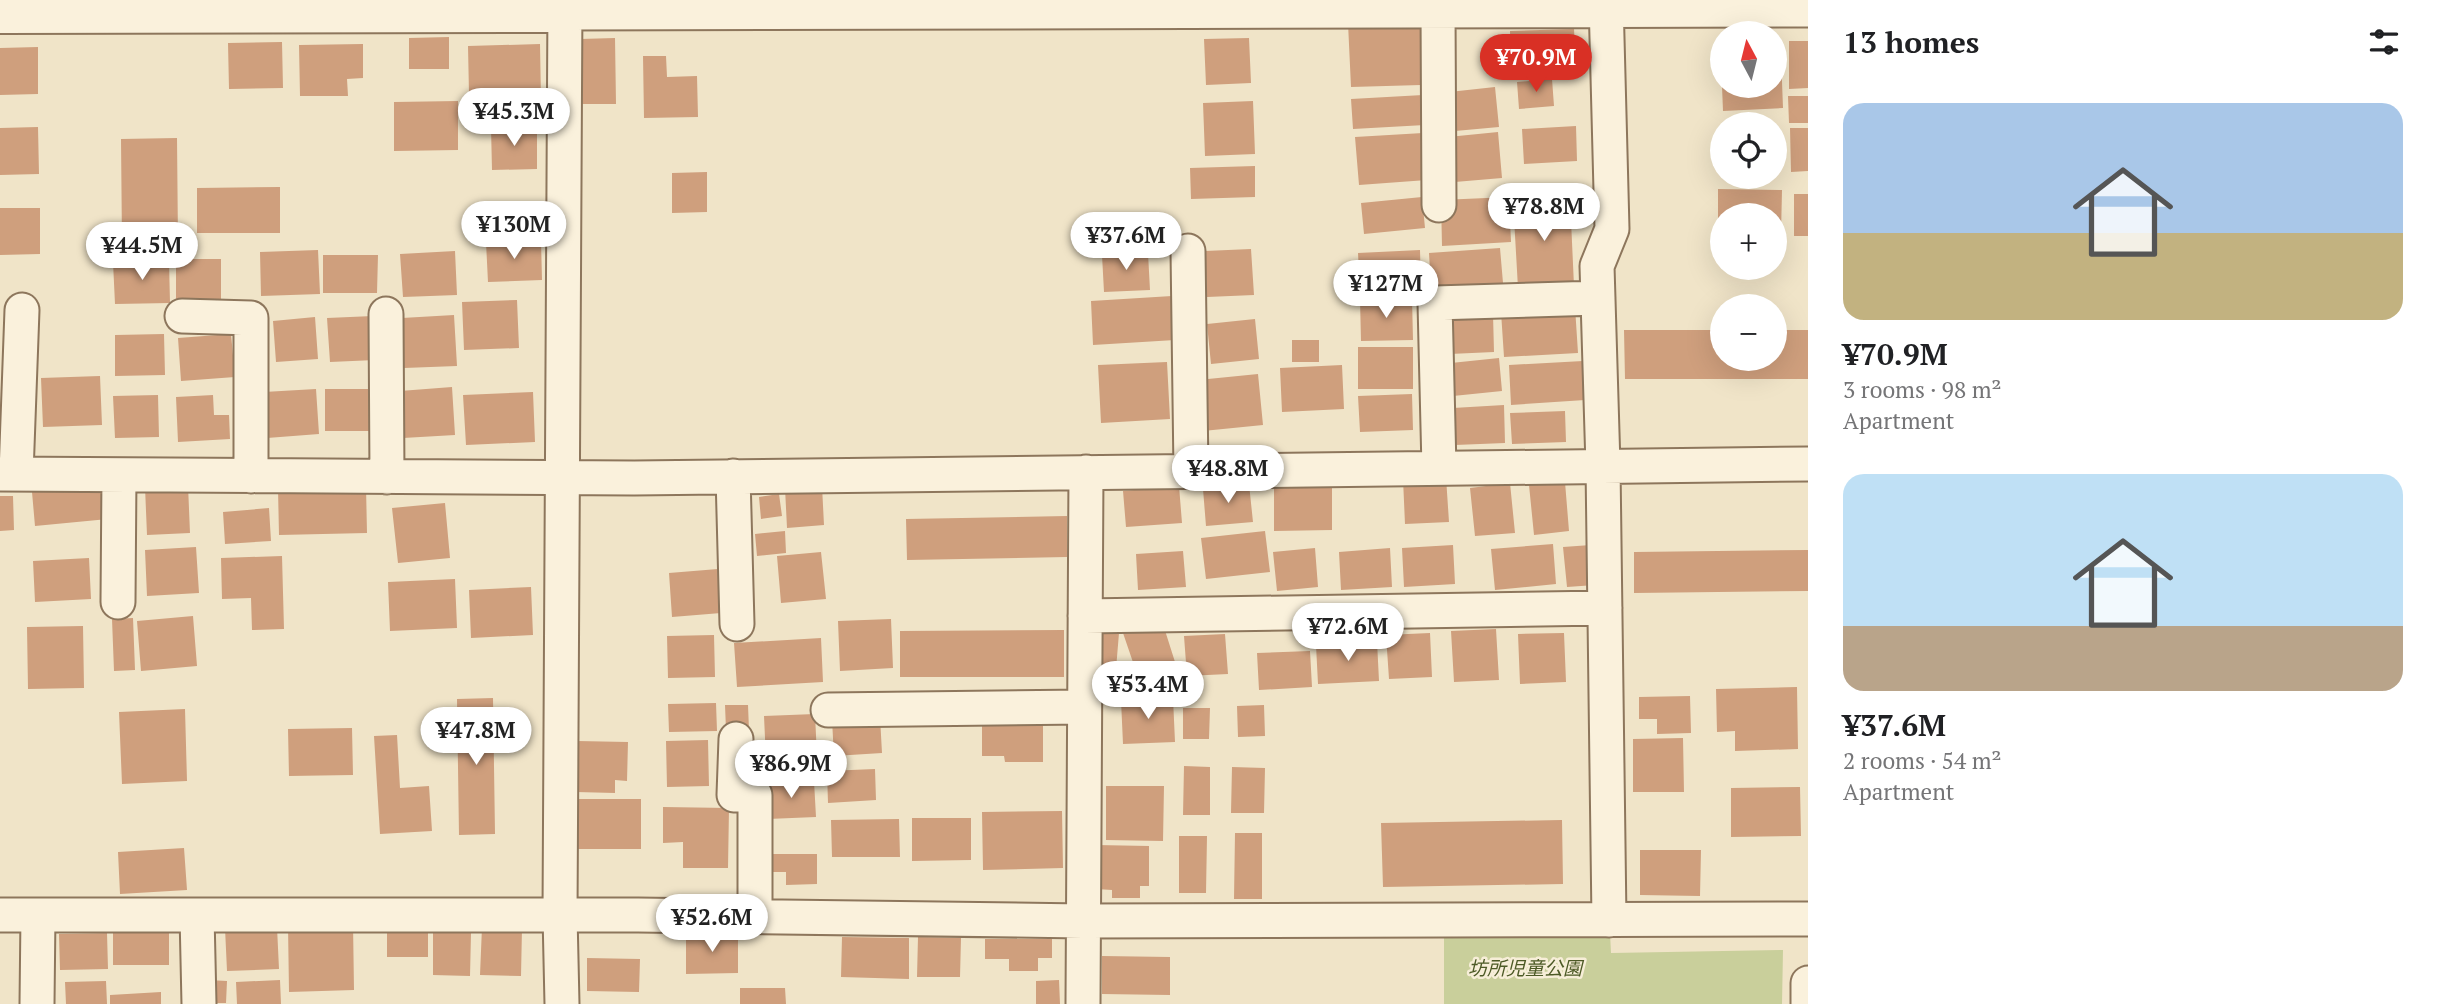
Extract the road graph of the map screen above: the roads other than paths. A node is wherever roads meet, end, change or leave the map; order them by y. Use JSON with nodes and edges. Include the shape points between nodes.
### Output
{"nodes":[{"id":1,"x":1606,"y":5,"type":"edge"},
{"id":2,"x":455,"y":6,"type":"edge"},
{"id":3,"x":843,"y":6,"type":"edge"},
{"id":4,"x":1090,"y":6,"type":"edge"},
{"id":5,"x":127,"y":7,"type":"edge"},
{"id":6,"x":284,"y":7,"type":"edge"},
{"id":7,"x":565,"y":7,"type":"edge"},
{"id":8,"x":1452,"y":7,"type":"edge"},
{"id":9,"x":1808,"y":10,"type":"edge"},
{"id":10,"x":0,"y":15,"type":"edge"},
{"id":11,"x":1439,"y":205,"type":"dead end"},
{"id":12,"x":1188,"y":251,"type":"dead end"},
{"id":13,"x":1598,"y":298,"type":"junction"},
{"id":14,"x":22,"y":310,"type":"dead end"},
{"id":15,"x":386,"y":314,"type":"dead end"},
{"id":16,"x":182,"y":316,"type":"dead end"},
{"id":17,"x":1808,"y":464,"type":"edge"},
{"id":18,"x":1603,"y":466,"type":"junction"},
{"id":19,"x":1440,"y":468,"type":"junction"},
{"id":20,"x":1191,"y":471,"type":"junction"},
{"id":21,"x":1086,"y":472,"type":"junction"},
{"id":22,"x":8,"y":474,"type":"edge"},
{"id":23,"x":119,"y":475,"type":"junction"},
{"id":24,"x":251,"y":476,"type":"junction"},
{"id":25,"x":564,"y":476,"type":"junction"},
{"id":26,"x":733,"y":476,"type":"junction"},
{"id":27,"x":387,"y":477,"type":"junction"},
{"id":28,"x":118,"y":602,"type":"dead end"},
{"id":29,"x":1605,"y":608,"type":"junction"},
{"id":30,"x":1085,"y":617,"type":"junction"},
{"id":31,"x":737,"y":624,"type":"dead end"},
{"id":32,"x":1084,"y":707,"type":"junction"},
{"id":33,"x":828,"y":710,"type":"dead end"},
{"id":34,"x":736,"y":739,"type":"dead end"},
{"id":35,"x":0,"y":915,"type":"edge"},
{"id":36,"x":38,"y":915,"type":"junction"},
{"id":37,"x":197,"y":915,"type":"junction"},
{"id":38,"x":561,"y":915,"type":"junction"},
{"id":39,"x":755,"y":917,"type":"junction"},
{"id":40,"x":1609,"y":919,"type":"junction"},
{"id":41,"x":1808,"y":919,"type":"edge"},
{"id":42,"x":1083,"y":921,"type":"junction"},
{"id":43,"x":1808,"y":983,"type":"edge"},
{"id":44,"x":37,"y":1004,"type":"edge"},
{"id":45,"x":199,"y":1004,"type":"edge"},
{"id":46,"x":562,"y":1004,"type":"edge"},
{"id":47,"x":1083,"y":1004,"type":"edge"},
{"id":48,"x":1808,"y":1004,"type":"edge"}],
"edges":[{"from":1,"to":8,"type":"street"},
{"from":1,"to":9,"type":"street"},
{"from":1,"to":13,"type":"street","via":[[1612,229],[1597,266]]},
{"from":2,"to":6,"type":"street"},
{"from":2,"to":7,"type":"street"},
{"from":3,"to":4,"type":"street"},
{"from":3,"to":7,"type":"street"},
{"from":4,"to":8,"type":"street"},
{"from":5,"to":6,"type":"street"},
{"from":5,"to":10,"type":"street"},
{"from":7,"to":25,"type":"street"},
{"from":8,"to":11,"type":"street"},
{"from":12,"to":20,"type":"street"},
{"from":13,"to":18,"type":"street"},
{"from":13,"to":19,"type":"street","via":[[1435,303]]},
{"from":14,"to":22,"type":"street"},
{"from":15,"to":27,"type":"street"},
{"from":16,"to":24,"type":"street","via":[[251,318]]},
{"from":17,"to":18,"type":"street"},
{"from":18,"to":19,"type":"street"},
{"from":18,"to":29,"type":"street"},
{"from":19,"to":20,"type":"street"},
{"from":20,"to":21,"type":"street"},
{"from":21,"to":26,"type":"street"},
{"from":21,"to":30,"type":"street"},
{"from":22,"to":23,"type":"street"},
{"from":23,"to":24,"type":"street"},
{"from":23,"to":28,"type":"street"},
{"from":24,"to":27,"type":"street"},
{"from":25,"to":26,"type":"street"},
{"from":25,"to":27,"type":"street"},
{"from":25,"to":38,"type":"street"},
{"from":26,"to":31,"type":"street"},
{"from":29,"to":30,"type":"street"},
{"from":29,"to":40,"type":"street"},
{"from":30,"to":32,"type":"street"},
{"from":32,"to":33,"type":"street"},
{"from":32,"to":42,"type":"street"},
{"from":34,"to":39,"type":"street","via":[[734,795],[755,795]]},
{"from":35,"to":36,"type":"street"},
{"from":36,"to":37,"type":"street"},
{"from":36,"to":44,"type":"street"},
{"from":37,"to":38,"type":"street"},
{"from":37,"to":45,"type":"street"},
{"from":38,"to":39,"type":"street"},
{"from":38,"to":46,"type":"street"},
{"from":39,"to":42,"type":"street"},
{"from":40,"to":41,"type":"street"},
{"from":40,"to":42,"type":"street"},
{"from":42,"to":47,"type":"street"},
{"from":43,"to":48,"type":"street"}]}
